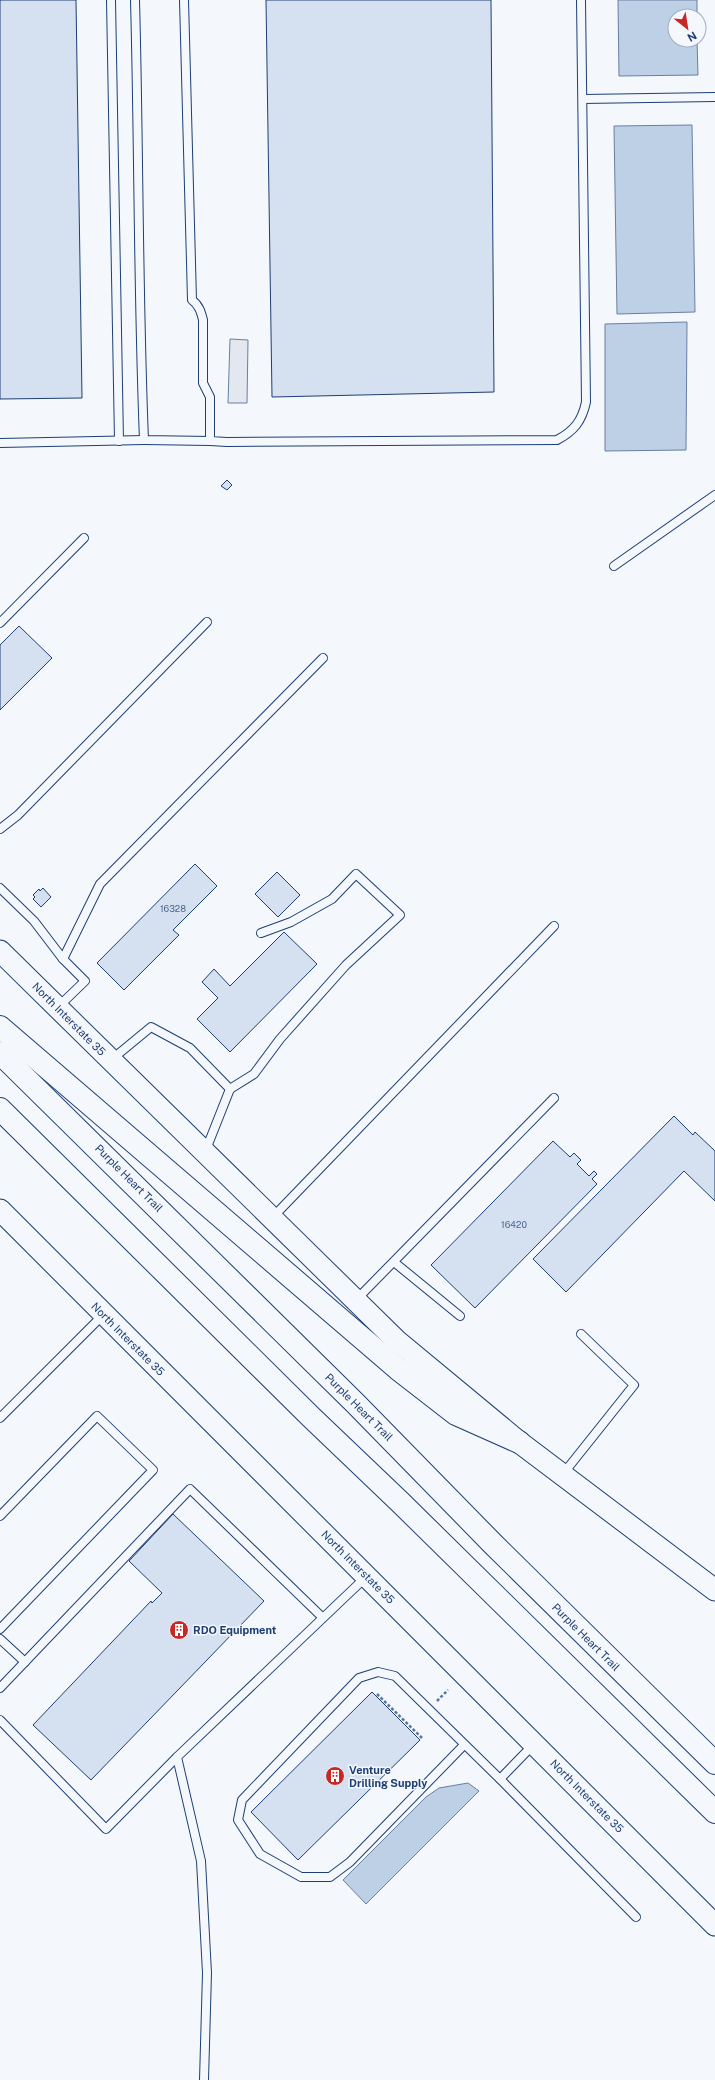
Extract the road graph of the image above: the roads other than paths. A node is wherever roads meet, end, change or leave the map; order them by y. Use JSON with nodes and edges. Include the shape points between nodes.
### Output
{"nodes":[{"id":1,"x":111,"y":0,"type":"edge"},
{"id":2,"x":135,"y":0,"type":"edge"},
{"id":3,"x":184,"y":0,"type":"edge"},
{"id":4,"x":581,"y":0,"type":"edge"},
{"id":5,"x":715,"y":97,"type":"edge"},
{"id":6,"x":583,"y":99,"type":"junction"},
{"id":7,"x":144,"y":440,"type":"junction"},
{"id":8,"x":119,"y":441,"type":"junction"},
{"id":9,"x":210,"y":441,"type":"junction"},
{"id":10,"x":0,"y":443,"type":"edge"},
{"id":11,"x":715,"y":496,"type":"edge"},
{"id":12,"x":84,"y":538,"type":"dead end"},
{"id":13,"x":614,"y":566,"type":"dead end"},
{"id":14,"x":207,"y":622,"type":"dead end"},
{"id":15,"x":0,"y":623,"type":"edge"},
{"id":16,"x":323,"y":658,"type":"dead end"},
{"id":17,"x":0,"y":829,"type":"edge"},
{"id":18,"x":0,"y":888,"type":"edge"},
{"id":19,"x":554,"y":926,"type":"dead end"},
{"id":20,"x":261,"y":933,"type":"dead end"},
{"id":21,"x":0,"y":951,"type":"edge"},
{"id":22,"x":63,"y":959,"type":"junction"},
{"id":23,"x":57,"y":1007,"type":"junction"},
{"id":24,"x":0,"y":1027,"type":"edge"},
{"id":25,"x":0,"y":1053,"type":"edge"},
{"id":26,"x":111,"y":1060,"type":"junction"},
{"id":27,"x":230,"y":1089,"type":"junction"},
{"id":28,"x":554,"y":1098,"type":"dead end"},
{"id":29,"x":0,"y":1109,"type":"edge"},
{"id":30,"x":204,"y":1153,"type":"junction"},
{"id":31,"x":0,"y":1210,"type":"edge"},
{"id":32,"x":272,"y":1218,"type":"junction"},
{"id":33,"x":394,"y":1262,"type":"junction"},
{"id":34,"x":356,"y":1301,"type":"junction"},
{"id":35,"x":104,"y":1314,"type":"junction"},
{"id":36,"x":460,"y":1316,"type":"dead end"},
{"id":37,"x":581,"y":1334,"type":"dead end"},
{"id":38,"x":0,"y":1418,"type":"edge"},
{"id":39,"x":519,"y":1442,"type":"junction"},
{"id":40,"x":562,"y":1474,"type":"junction"},
{"id":41,"x":0,"y":1516,"type":"edge"},
{"id":42,"x":367,"y":1576,"type":"junction"},
{"id":43,"x":715,"y":1590,"type":"edge"},
{"id":44,"x":322,"y":1617,"type":"junction"},
{"id":45,"x":0,"y":1630,"type":"edge"},
{"id":46,"x":0,"y":1639,"type":"edge"},
{"id":47,"x":25,"y":1662,"type":"junction"},
{"id":48,"x":0,"y":1688,"type":"edge"},
{"id":49,"x":0,"y":1720,"type":"edge"},
{"id":50,"x":534,"y":1743,"type":"junction"},
{"id":51,"x":464,"y":1745,"type":"junction"},
{"id":52,"x":177,"y":1757,"type":"junction"},
{"id":53,"x":715,"y":1763,"type":"edge"},
{"id":54,"x":500,"y":1779,"type":"junction"},
{"id":55,"x":715,"y":1812,"type":"edge"},
{"id":56,"x":636,"y":1917,"type":"dead end"},
{"id":57,"x":715,"y":1925,"type":"edge"},
{"id":58,"x":204,"y":2080,"type":"edge"}],
"edges":[{"from":1,"to":8,"type":"lane"},
{"from":2,"to":7,"type":"lane"},
{"from":3,"to":9,"type":"lane","via":[[192,300],[201,311],[203,320],[203,383],[210,397]]},
{"from":4,"to":6,"type":"lane"},
{"from":5,"to":6,"type":"lane"},
{"from":6,"to":9,"type":"lane","via":[[586,402],[584,415],[577,426],[557,440]]},
{"from":7,"to":8,"type":"lane"},
{"from":7,"to":9,"type":"lane"},
{"from":8,"to":10,"type":"lane"},
{"from":11,"to":13,"type":"lane"},
{"from":12,"to":15,"type":"lane"},
{"from":14,"to":17,"type":"lane","via":[[18,815]]},
{"from":16,"to":22,"type":"lane","via":[[100,884]]},
{"from":18,"to":22,"type":"lane","via":[[34,921]]},
{"from":19,"to":32,"type":"lane"},
{"from":20,"to":27,"type":"lane","via":[[291,922],[332,899],[356,874],[400,915],[346,965],[280,1039],[254,1074]]},
{"from":21,"to":23,"type":"main road","name":"North Interstate 35"},
{"from":22,"to":23,"type":"lane","via":[[85,981]]},
{"from":23,"to":26,"type":"main road","name":"North Interstate 35"},
{"from":24,"to":39,"type":"highway","via":[[398,1369],[456,1414]]},
{"from":25,"to":53,"type":"highway","name":"Purple Heart Trail","via":[[351,1398],[493,1544]]},
{"from":26,"to":27,"type":"lane","via":[[151,1027],[190,1048]]},
{"from":26,"to":30,"type":"main road","name":"North Interstate 35"},
{"from":27,"to":30,"type":"lane"},
{"from":28,"to":33,"type":"lane"},
{"from":29,"to":55,"type":"highway"},
{"from":30,"to":32,"type":"main road","name":"North Interstate 35"},
{"from":31,"to":35,"type":"main road","name":"North Interstate 35"},
{"from":32,"to":34,"type":"main road","name":"North Interstate 35"},
{"from":33,"to":34,"type":"lane"},
{"from":33,"to":36,"type":"lane"},
{"from":34,"to":39,"type":"main road","name":"North Interstate 35","via":[[396,1340]]},
{"from":35,"to":38,"type":"lane"},
{"from":35,"to":42,"type":"main road","name":"North Interstate 35"},
{"from":37,"to":40,"type":"lane","via":[[634,1385]]},
{"from":39,"to":40,"type":"main road","name":"North Interstate 35"},
{"from":40,"to":43,"type":"main road","name":"North Interstate 35"},
{"from":41,"to":45,"type":"lane","via":[[97,1416],[153,1470]]},
{"from":42,"to":44,"type":"lane"},
{"from":42,"to":50,"type":"main road","name":"North Interstate 35"},
{"from":44,"to":47,"type":"lane","via":[[190,1489]]},
{"from":44,"to":52,"type":"lane"},
{"from":46,"to":47,"type":"lane"},
{"from":47,"to":48,"type":"lane"},
{"from":49,"to":52,"type":"lane","via":[[106,1829]]},
{"from":50,"to":54,"type":"lane"},
{"from":50,"to":57,"type":"main road","name":"North Interstate 35"},
{"from":51,"to":51,"type":"lane","via":[[395,1676],[378,1672],[359,1678],[242,1800],[238,1820],[260,1854],[301,1877],[330,1877],[350,1862]]},
{"from":51,"to":54,"type":"lane"},
{"from":52,"to":58,"type":"lane","via":[[201,1861],[207,1973]]},
{"from":54,"to":56,"type":"lane"}]}
